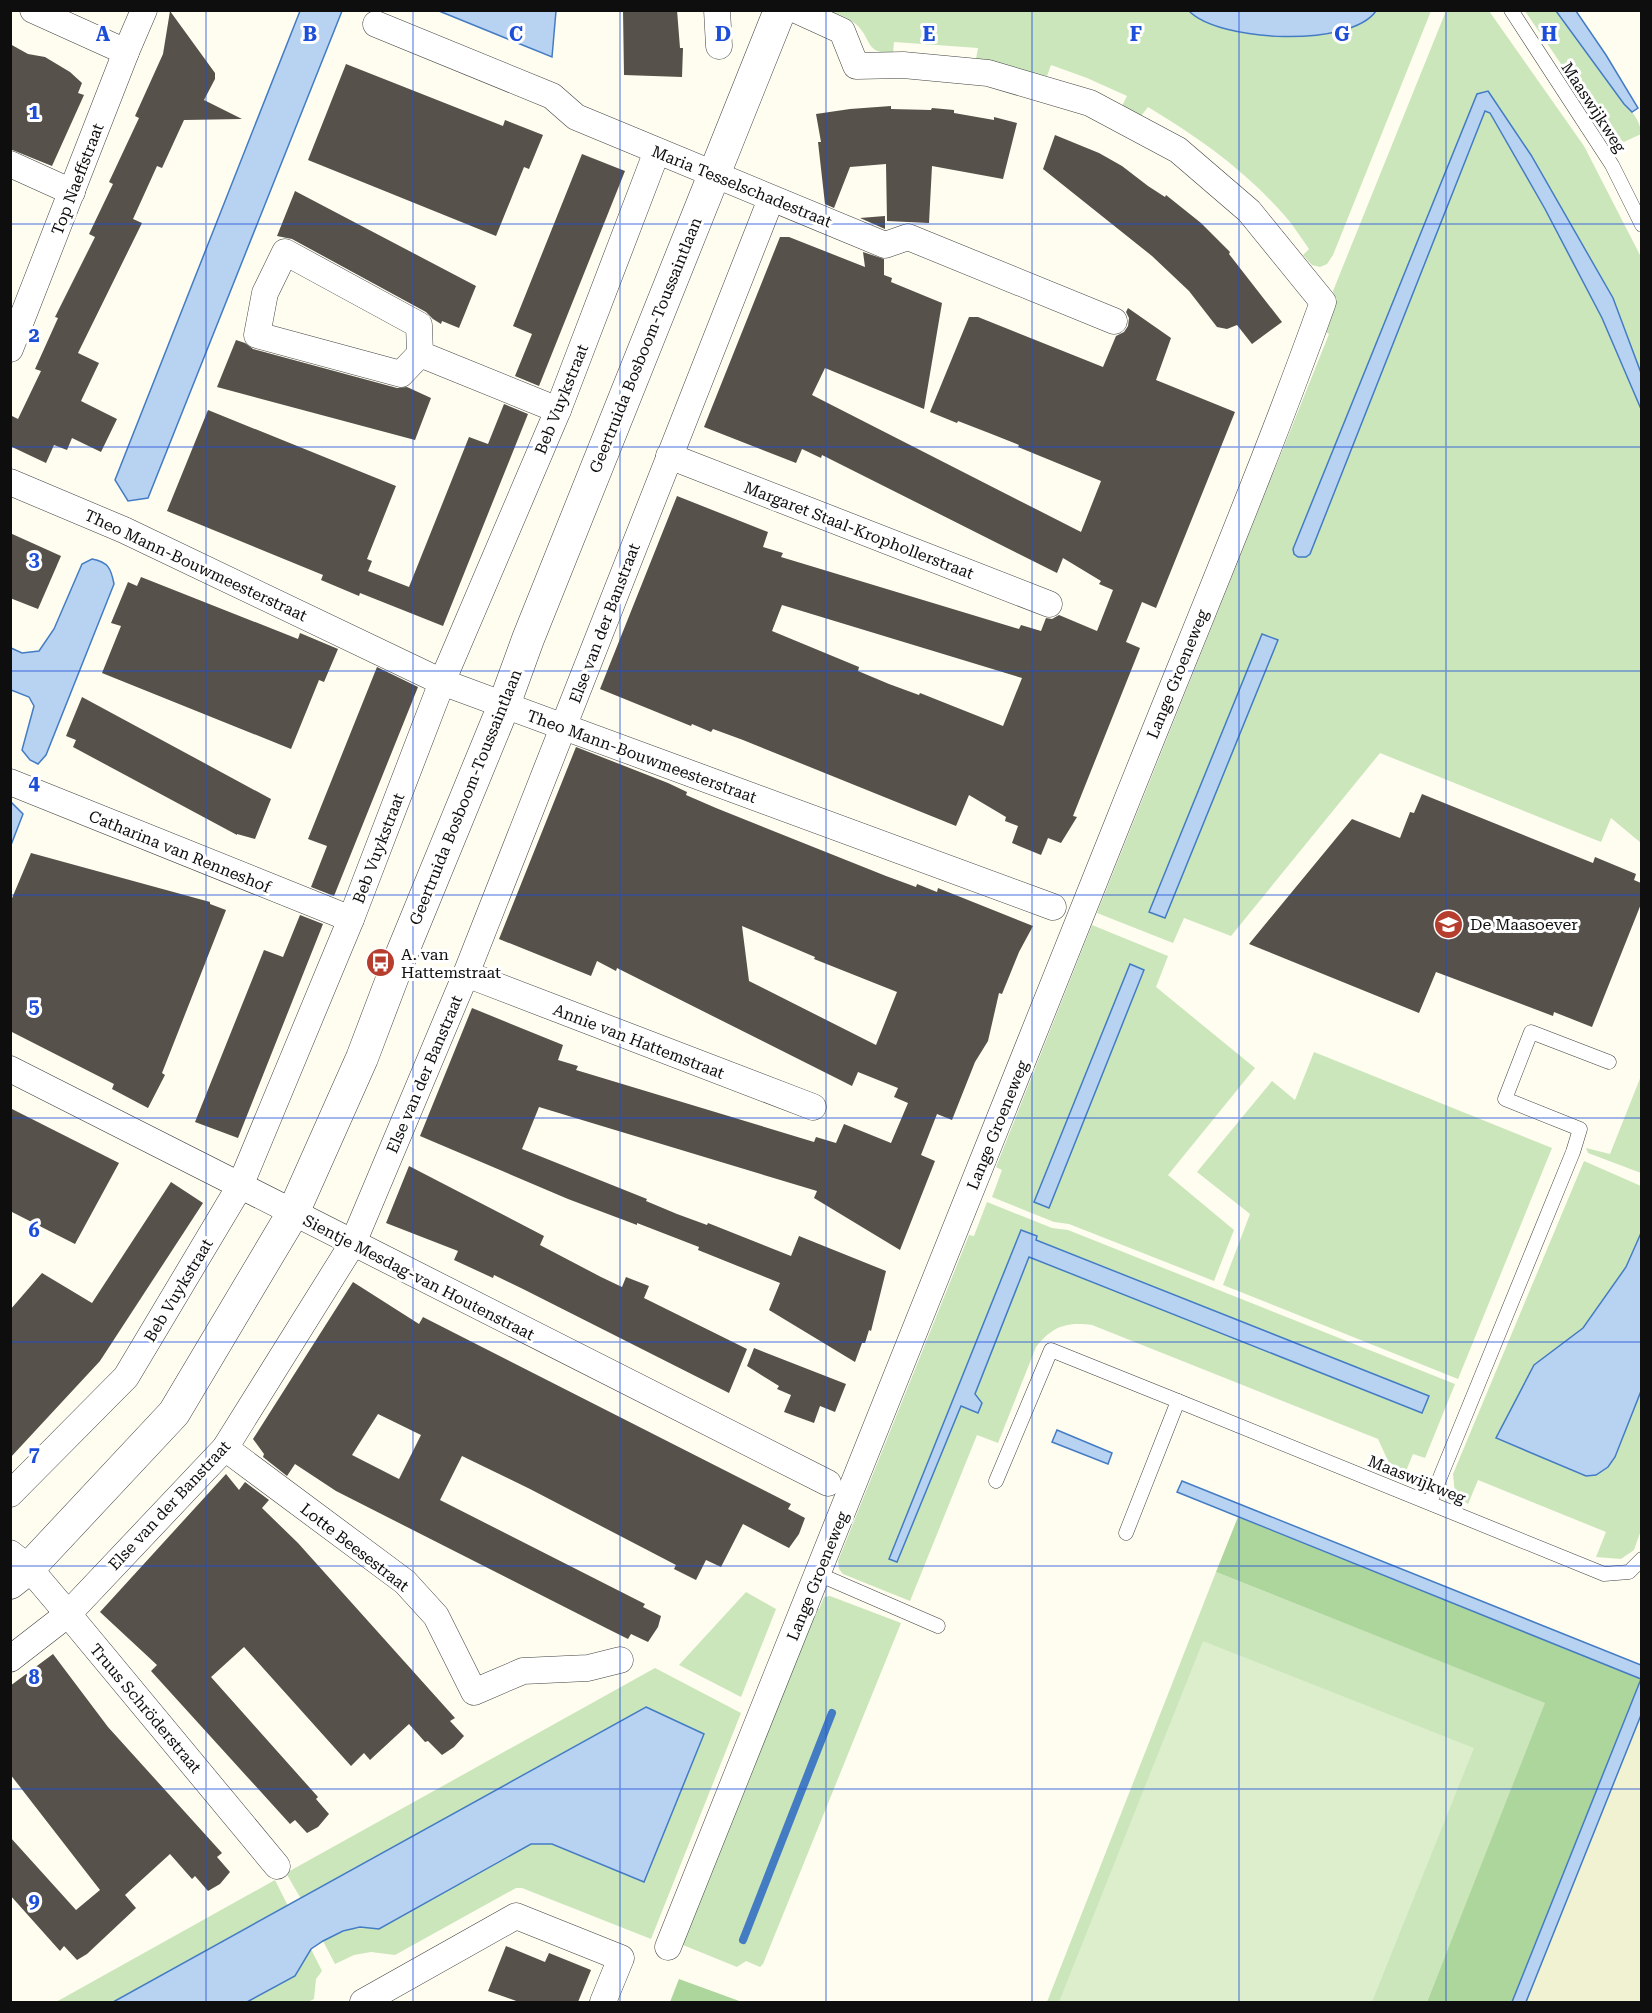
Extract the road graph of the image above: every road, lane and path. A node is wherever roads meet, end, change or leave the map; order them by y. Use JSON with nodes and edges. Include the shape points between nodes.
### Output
{"nodes":[{"id":1,"x":33,"y":10,"type":"edge"},
{"id":2,"x":144,"y":10,"type":"edge"},
{"id":3,"x":717,"y":10,"type":"edge"},
{"id":4,"x":780,"y":10,"type":"edge"},
{"id":5,"x":796,"y":10,"type":"edge"},
{"id":6,"x":1510,"y":10,"type":"edge"},
{"id":7,"x":376,"y":24,"type":"dead end"},
{"id":8,"x":719,"y":46,"type":"dead end"},
{"id":9,"x":126,"y":52,"type":"junction"},
{"id":10,"x":657,"y":151,"type":"junction"},
{"id":11,"x":10,"y":164,"type":"edge"},
{"id":12,"x":714,"y":175,"type":"junction"},
{"id":13,"x":72,"y":192,"type":"junction"},
{"id":14,"x":771,"y":199,"type":"junction"},
{"id":15,"x":1641,"y":225,"type":"edge"},
{"id":16,"x":1114,"y":321,"type":"dead end"},
{"id":17,"x":10,"y":349,"type":"edge"},
{"id":18,"x":420,"y":354,"type":"junction"},
{"id":19,"x":558,"y":410,"type":"junction"},
{"id":20,"x":669,"y":456,"type":"junction"},
{"id":21,"x":10,"y":482,"type":"edge"},
{"id":22,"x":1049,"y":604,"type":"dead end"},
{"id":23,"x":442,"y":682,"type":"junction"},
{"id":24,"x":504,"y":705,"type":"junction"},
{"id":25,"x":564,"y":727,"type":"junction"},
{"id":26,"x":10,"y":782,"type":"edge"},
{"id":27,"x":1053,"y":907,"type":"dead end"},
{"id":28,"x":351,"y":919,"type":"junction"},
{"id":29,"x":466,"y":974,"type":"junction"},
{"id":30,"x":1609,"y":1062,"type":"dead end"},
{"id":31,"x":10,"y":1069,"type":"edge"},
{"id":32,"x":813,"y":1107,"type":"dead end"},
{"id":33,"x":240,"y":1186,"type":"junction"},
{"id":34,"x":293,"y":1213,"type":"junction"},
{"id":35,"x":353,"y":1243,"type":"junction"},
{"id":36,"x":1178,"y":1401,"type":"junction"},
{"id":37,"x":225,"y":1448,"type":"junction"},
{"id":38,"x":996,"y":1481,"type":"dead end"},
{"id":39,"x":828,"y":1483,"type":"dead end"},
{"id":40,"x":10,"y":1494,"type":"edge"},
{"id":41,"x":1430,"y":1502,"type":"junction"},
{"id":42,"x":1126,"y":1533,"type":"dead end"},
{"id":43,"x":1641,"y":1559,"type":"edge"},
{"id":44,"x":17,"y":1568,"type":"edge"},
{"id":45,"x":818,"y":1574,"type":"junction"},
{"id":46,"x":68,"y":1614,"type":"junction"},
{"id":47,"x":938,"y":1626,"type":"dead end"},
{"id":48,"x":10,"y":1659,"type":"edge"},
{"id":49,"x":620,"y":1660,"type":"dead end"},
{"id":50,"x":277,"y":1866,"type":"dead end"},
{"id":51,"x":668,"y":1947,"type":"dead end"},
{"id":52,"x":363,"y":2002,"type":"edge"},
{"id":53,"x":603,"y":2002,"type":"edge"}],
"edges":[{"from":1,"to":9,"type":"street"},
{"from":2,"to":9,"type":"street","name":"Top Naeffstraat"},
{"from":3,"to":8,"type":"street"},
{"from":4,"to":12,"type":"street","name":"Geertruida Bosboom-Toussaintlaan"},
{"from":5,"to":45,"type":"street","name":"Lange Groeneweg","via":[[842,31],[856,66],[903,65],[988,73],[1090,104],[1178,150],[1250,211],[1323,302],[1279,424]]},
{"from":6,"to":15,"type":"lane","name":"Maaswijkweg","via":[[1612,165]]},
{"from":7,"to":10,"type":"street","name":"Maria Tesselschadestraat","via":[[552,96],[576,117]]},
{"from":9,"to":13,"type":"street","name":"Top Naeffstraat"},
{"from":10,"to":12,"type":"street","name":"Maria Tesselschadestraat"},
{"from":10,"to":19,"type":"street","name":"Beb Vuykstraat"},
{"from":11,"to":13,"type":"street"},
{"from":12,"to":14,"type":"street","name":"Maria Tesselschadestraat"},
{"from":12,"to":24,"type":"street","name":"Geertruida Bosboom-Toussaintlaan"},
{"from":13,"to":17,"type":"street","name":"Top Naeffstraat"},
{"from":14,"to":16,"type":"street","name":"Maria Tesselschadestraat","via":[[885,245],[908,237]]},
{"from":14,"to":20,"type":"street","name":"Else van der Banstraat"},
{"from":18,"to":18,"type":"street","via":[[418,325],[285,252],[265,293],[257,335],[401,374]]},
{"from":18,"to":19,"type":"street"},
{"from":19,"to":23,"type":"street","name":"Beb Vuykstraat"},
{"from":20,"to":22,"type":"street","name":"Margaret Staal-Krophollerstraat"},
{"from":20,"to":25,"type":"street","name":"Else van der Banstraat"},
{"from":21,"to":23,"type":"street","name":"Theo Mann-Bouwmeesterstraat","via":[[124,530]]},
{"from":23,"to":24,"type":"street","name":"Theo Mann-Bouwmeesterstraat"},
{"from":23,"to":28,"type":"street","name":"Beb Vuykstraat"},
{"from":24,"to":25,"type":"street","name":"Theo Mann-Bouwmeesterstraat"},
{"from":24,"to":34,"type":"street","name":"Geertruida Bosboom-Toussaintlaan","via":[[362,1058]]},
{"from":25,"to":27,"type":"street","name":"Theo Mann-Bouwmeesterstraat"},
{"from":25,"to":29,"type":"street","name":"Else van der Banstraat"},
{"from":26,"to":28,"type":"street","name":"Catharina van Renneshof"},
{"from":28,"to":33,"type":"street","name":"Beb Vuykstraat"},
{"from":29,"to":32,"type":"street","name":"Annie van Hattemstraat"},
{"from":29,"to":35,"type":"street","name":"Else van der Banstraat"},
{"from":30,"to":41,"type":"lane","via":[[1531,1032],[1505,1099],[1580,1129]]},
{"from":31,"to":33,"type":"street","name":"Sientje Mesdag-van Houtenstraat"},
{"from":33,"to":34,"type":"street","name":"Sientje Mesdag-van Houtenstraat"},
{"from":33,"to":40,"type":"street","name":"Beb Vuykstraat","via":[[126,1377]]},
{"from":34,"to":35,"type":"street","name":"Sientje Mesdag-van Houtenstraat"},
{"from":34,"to":44,"type":"street","name":"Geertruida Bosboom-Toussaintlaan","via":[[174,1413]]},
{"from":35,"to":37,"type":"street","name":"Else van der Banstraat"},
{"from":35,"to":39,"type":"street","name":"Sientje Mesdag-van Houtenstraat"},
{"from":36,"to":38,"type":"lane","name":"Maaswijkweg","via":[[1051,1350]]},
{"from":36,"to":41,"type":"lane","name":"Maaswijkweg"},
{"from":36,"to":42,"type":"lane"},
{"from":37,"to":46,"type":"street","name":"Else van der Banstraat"},
{"from":37,"to":49,"type":"street","name":"Lotte Beesestraat","via":[[405,1582],[436,1616],[474,1692],[523,1671],[588,1668]]},
{"from":41,"to":43,"type":"lane","name":"Maaswijkweg","via":[[1604,1574],[1629,1572]]},
{"from":44,"to":46,"type":"street","name":"Truus Schröderstraat"},
{"from":45,"to":47,"type":"lane"},
{"from":45,"to":51,"type":"street","name":"Lange Groeneweg"},
{"from":46,"to":48,"type":"street","name":"Else van der Banstraat"},
{"from":46,"to":50,"type":"street","name":"Truus Schröderstraat"},
{"from":52,"to":53,"type":"street","via":[[516,1916],[621,1958]]}]}
